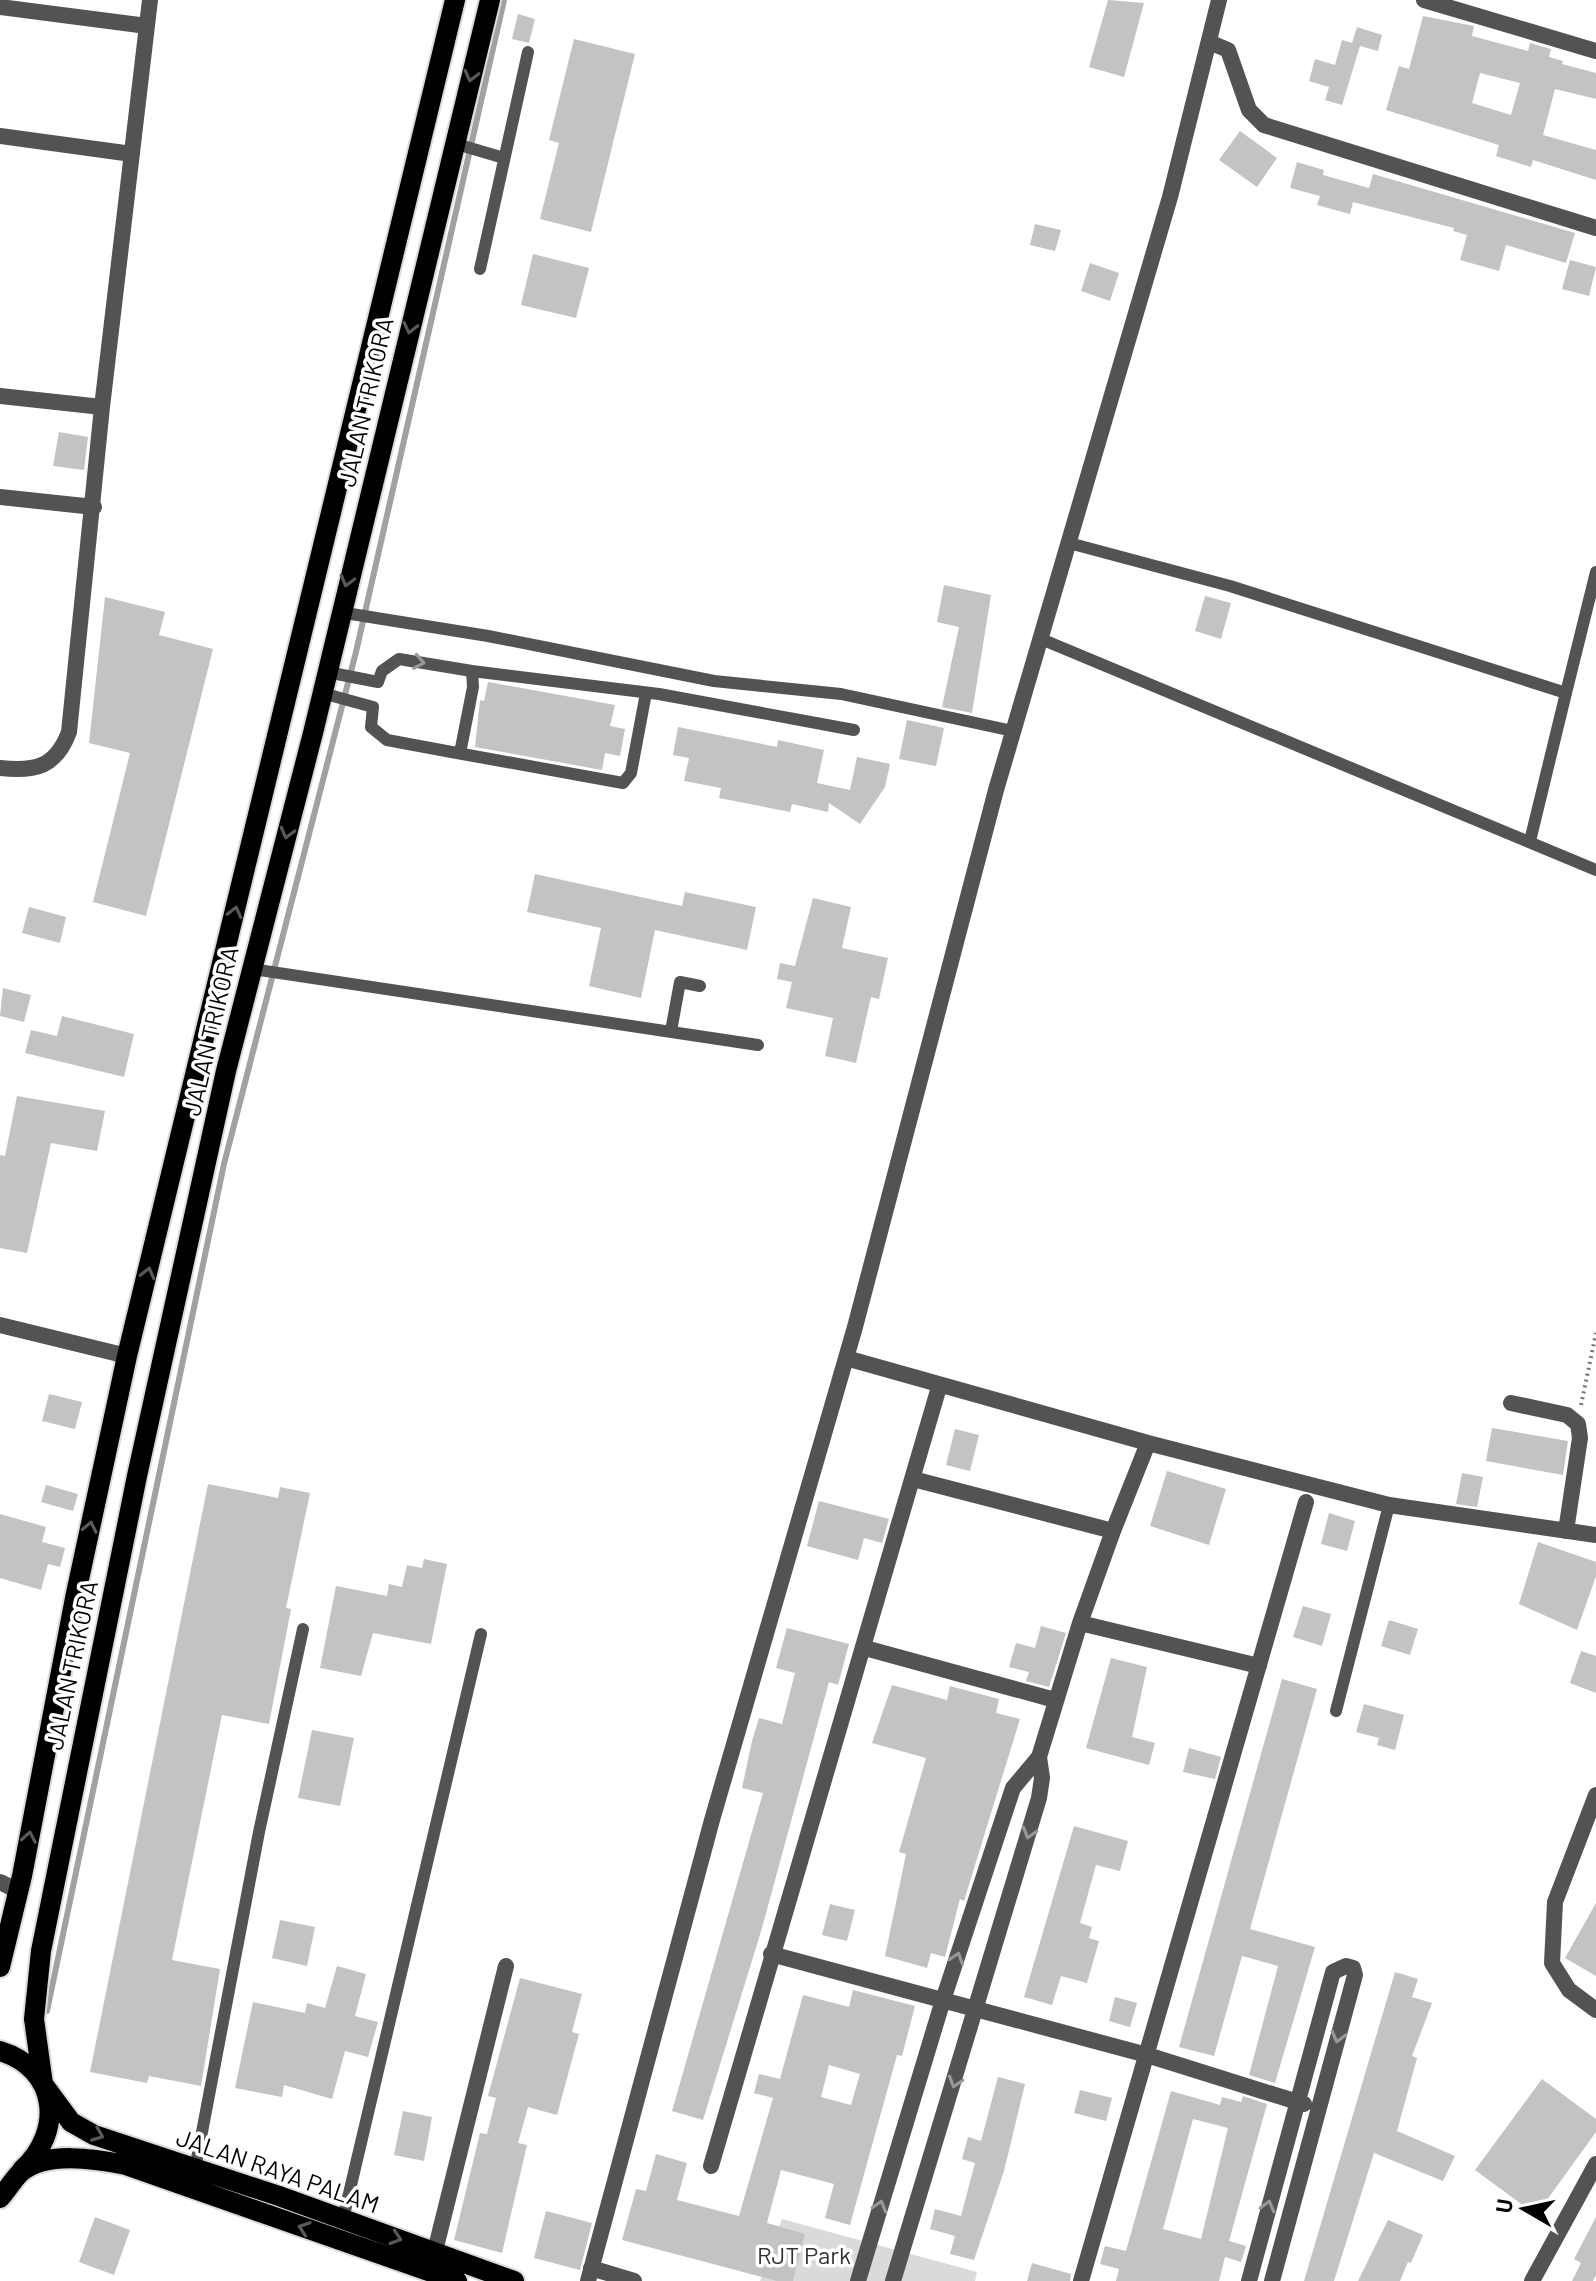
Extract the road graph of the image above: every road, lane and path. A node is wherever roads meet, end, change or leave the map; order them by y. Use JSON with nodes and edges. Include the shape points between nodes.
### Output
{"nodes":[{"id":1,"x":150,"y":0,"type":"edge"},
{"id":2,"x":455,"y":0,"type":"edge"},
{"id":3,"x":490,"y":0,"type":"edge"},
{"id":4,"x":1219,"y":0,"type":"edge"},
{"id":5,"x":1424,"y":0,"type":"edge"},
{"id":6,"x":0,"y":7,"type":"edge"},
{"id":7,"x":147,"y":26,"type":"junction"},
{"id":8,"x":1209,"y":42,"type":"junction"},
{"id":9,"x":1596,"y":51,"type":"edge"},
{"id":10,"x":528,"y":52,"type":"dead end"},
{"id":11,"x":0,"y":136,"type":"edge"},
{"id":12,"x":453,"y":143,"type":"junction"},
{"id":13,"x":132,"y":154,"type":"junction"},
{"id":14,"x":504,"y":158,"type":"junction"},
{"id":15,"x":1596,"y":228,"type":"edge"},
{"id":16,"x":480,"y":269,"type":"dead end"},
{"id":17,"x":0,"y":396,"type":"edge"},
{"id":18,"x":102,"y":407,"type":"junction"},
{"id":19,"x":340,"y":480,"type":"junction"},
{"id":20,"x":372,"y":488,"type":"junction"},
{"id":21,"x":0,"y":497,"type":"edge"},
{"id":22,"x":94,"y":507,"type":"junction"},
{"id":23,"x":1069,"y":543,"type":"junction"},
{"id":24,"x":1596,"y":572,"type":"edge"},
{"id":25,"x":339,"y":612,"type":"junction"},
{"id":26,"x":1041,"y":639,"type":"junction"},
{"id":27,"x":472,"y":671,"type":"junction"},
{"id":28,"x":327,"y":672,"type":"junction"},
{"id":29,"x":378,"y":682,"type":"junction"},
{"id":30,"x":322,"y":693,"type":"junction"},
{"id":31,"x":646,"y":693,"type":"junction"},
{"id":32,"x":1566,"y":693,"type":"junction"},
{"id":33,"x":373,"y":707,"type":"junction"},
{"id":34,"x":854,"y":730,"type":"dead end"},
{"id":35,"x":1013,"y":731,"type":"junction"},
{"id":36,"x":457,"y":753,"type":"junction"},
{"id":37,"x":0,"y":768,"type":"edge"},
{"id":38,"x":1530,"y":841,"type":"junction"},
{"id":39,"x":1596,"y":870,"type":"edge"},
{"id":40,"x":254,"y":970,"type":"junction"},
{"id":41,"x":700,"y":986,"type":"dead end"},
{"id":42,"x":671,"y":1031,"type":"junction"},
{"id":43,"x":758,"y":1045,"type":"dead end"},
{"id":44,"x":0,"y":1325,"type":"edge"},
{"id":45,"x":1596,"y":1333,"type":"edge"},
{"id":46,"x":127,"y":1356,"type":"junction"},
{"id":47,"x":846,"y":1358,"type":"junction"},
{"id":48,"x":939,"y":1387,"type":"junction"},
{"id":49,"x":1511,"y":1403,"type":"dead end"},
{"id":50,"x":1578,"y":1424,"type":"junction"},
{"id":51,"x":1148,"y":1443,"type":"junction"},
{"id":52,"x":913,"y":1479,"type":"junction"},
{"id":53,"x":1306,"y":1502,"type":"dead end"},
{"id":54,"x":1389,"y":1505,"type":"junction"},
{"id":55,"x":1113,"y":1531,"type":"junction"},
{"id":56,"x":1566,"y":1531,"type":"junction"},
{"id":57,"x":1596,"y":1535,"type":"edge"},
{"id":58,"x":1080,"y":1623,"type":"junction"},
{"id":59,"x":303,"y":1629,"type":"dead end"},
{"id":60,"x":481,"y":1634,"type":"dead end"},
{"id":61,"x":865,"y":1648,"type":"junction"},
{"id":62,"x":1259,"y":1666,"type":"junction"},
{"id":63,"x":1055,"y":1700,"type":"junction"},
{"id":64,"x":1336,"y":1711,"type":"dead end"},
{"id":65,"x":1039,"y":1757,"type":"junction"},
{"id":66,"x":1596,"y":1795,"type":"edge"},
{"id":67,"x":9,"y":1887,"type":"edge"},
{"id":68,"x":771,"y":1954,"type":"junction"},
{"id":69,"x":506,"y":1966,"type":"dead end"},
{"id":70,"x":0,"y":1967,"type":"edge"},
{"id":71,"x":943,"y":2000,"type":"junction"},
{"id":72,"x":977,"y":2009,"type":"junction"},
{"id":73,"x":1596,"y":2010,"type":"edge"},
{"id":74,"x":0,"y":2051,"type":"edge"},
{"id":75,"x":1147,"y":2055,"type":"junction"},
{"id":76,"x":43,"y":2084,"type":"junction"},
{"id":77,"x":1296,"y":2101,"type":"junction"},
{"id":78,"x":1318,"y":2108,"type":"junction"},
{"id":79,"x":1596,"y":2164,"type":"edge"},
{"id":80,"x":711,"y":2166,"type":"dead end"},
{"id":81,"x":195,"y":2169,"type":"junction"},
{"id":82,"x":23,"y":2170,"type":"junction"},
{"id":83,"x":0,"y":2180,"type":"edge"},
{"id":84,"x":0,"y":2198,"type":"edge"},
{"id":85,"x":343,"y":2219,"type":"junction"},
{"id":86,"x":435,"y":2251,"type":"junction"},
{"id":87,"x":590,"y":2274,"type":"edge"},
{"id":88,"x":457,"y":2281,"type":"edge"},
{"id":89,"x":514,"y":2281,"type":"edge"},
{"id":90,"x":634,"y":2281,"type":"edge"},
{"id":91,"x":858,"y":2281,"type":"edge"},
{"id":92,"x":893,"y":2281,"type":"edge"},
{"id":93,"x":1081,"y":2281,"type":"edge"},
{"id":94,"x":1249,"y":2281,"type":"edge"},
{"id":95,"x":1272,"y":2281,"type":"edge"},
{"id":96,"x":1532,"y":2281,"type":"edge"}],
"edges":[{"from":1,"to":7,"type":"street"},
{"from":2,"to":19,"type":"main road","name":"JALAN TRIKORA"},
{"from":3,"to":12,"type":"main road","name":"JALAN TRIKORA","one_way":true},
{"from":4,"to":8,"type":"street"},
{"from":5,"to":9,"type":"street"},
{"from":6,"to":7,"type":"street"},
{"from":7,"to":13,"type":"street"},
{"from":8,"to":15,"type":"street","via":[[1228,50],[1249,110],[1264,125]]},
{"from":8,"to":23,"type":"street","via":[[1170,197]]},
{"from":10,"to":14,"type":"lane"},
{"from":11,"to":13,"type":"street"},
{"from":12,"to":14,"type":"lane"},
{"from":12,"to":20,"type":"main road","name":"JALAN TRIKORA","one_way":true},
{"from":13,"to":18,"type":"street"},
{"from":14,"to":16,"type":"lane"},
{"from":17,"to":18,"type":"street"},
{"from":18,"to":22,"type":"street"},
{"from":19,"to":20,"type":"main road"},
{"from":46,"to":19,"type":"main road","name":"JALAN TRIKORA","one_way":true},
{"from":20,"to":25,"type":"main road","name":"JALAN TRIKORA","one_way":true},
{"from":21,"to":22,"type":"street"},
{"from":22,"to":37,"type":"street","via":[[69,732],[46,766]]},
{"from":23,"to":26,"type":"street"},
{"from":23,"to":32,"type":"lane","via":[[1230,586]]},
{"from":24,"to":32,"type":"lane"},
{"from":25,"to":28,"type":"main road","name":"JALAN TRIKORA"},
{"from":25,"to":35,"type":"lane","via":[[714,681],[841,694]]},
{"from":26,"to":35,"type":"street"},
{"from":26,"to":38,"type":"lane"},
{"from":29,"to":27,"type":"lane","one_way":true,"via":[[382,671],[399,659]]},
{"from":27,"to":31,"type":"lane"},
{"from":27,"to":36,"type":"lane"},
{"from":28,"to":29,"type":"lane"},
{"from":28,"to":30,"type":"main road","name":"JALAN TRIKORA"},
{"from":29,"to":33,"type":"lane"},
{"from":30,"to":33,"type":"lane"},
{"from":30,"to":40,"type":"main road","name":"JALAN TRIKORA","one_way":true},
{"from":31,"to":34,"type":"lane"},
{"from":31,"to":36,"type":"lane","via":[[631,773],[623,783]]},
{"from":32,"to":38,"type":"lane"},
{"from":33,"to":36,"type":"lane","via":[[371,727],[387,740]]},
{"from":35,"to":47,"type":"street"},
{"from":38,"to":39,"type":"lane"},
{"from":40,"to":42,"type":"lane"},
{"from":40,"to":76,"type":"main road","name":"JALAN TRIKORA","via":[[137,1476],[41,1951],[34,2019]]},
{"from":41,"to":42,"type":"lane","via":[[680,982]]},
{"from":42,"to":43,"type":"lane"},
{"from":44,"to":46,"type":"street"},
{"from":45,"to":50,"type":"path"},
{"from":67,"to":46,"type":"main road","name":"JALAN TRIKORA","one_way":true},
{"from":47,"to":48,"type":"street"},
{"from":47,"to":87,"type":"street","via":[[712,1820]]},
{"from":48,"to":51,"type":"street"},
{"from":48,"to":52,"type":"street"},
{"from":49,"to":50,"type":"street","via":[[1567,1415]]},
{"from":50,"to":56,"type":"street"},
{"from":51,"to":54,"type":"street"},
{"from":51,"to":55,"type":"street"},
{"from":52,"to":55,"type":"street"},
{"from":52,"to":61,"type":"street"},
{"from":53,"to":62,"type":"street"},
{"from":54,"to":56,"type":"street"},
{"from":54,"to":64,"type":"lane"},
{"from":55,"to":58,"type":"street"},
{"from":56,"to":57,"type":"street"},
{"from":58,"to":62,"type":"street"},
{"from":58,"to":63,"type":"street"},
{"from":59,"to":81,"type":"lane"},
{"from":60,"to":85,"type":"lane"},
{"from":61,"to":63,"type":"street"},
{"from":61,"to":68,"type":"street"},
{"from":62,"to":75,"type":"street"},
{"from":63,"to":65,"type":"street"},
{"from":71,"to":65,"type":"street","one_way":true,"via":[[1013,1788]]},
{"from":65,"to":72,"type":"street","one_way":true,"via":[[1039,1798]]},
{"from":66,"to":73,"type":"street","via":[[1555,1902],[1552,1963],[1569,1990]]},
{"from":67,"to":70,"type":"main road","name":"JALAN TRIKORA"},
{"from":68,"to":71,"type":"street"},
{"from":68,"to":80,"type":"street"},
{"from":69,"to":86,"type":"street"},
{"from":71,"to":72,"type":"street"},
{"from":91,"to":71,"type":"street","one_way":true},
{"from":72,"to":75,"type":"street"},
{"from":72,"to":92,"type":"street","one_way":true},
{"from":74,"to":76,"type":"main road","name":"JALAN RAYA PALAM","via":[[30,2067]]},
{"from":75,"to":77,"type":"street"},
{"from":75,"to":93,"type":"street"},
{"from":76,"to":81,"type":"main road","name":"JALAN RAYA PALAM","one_way":true,"via":[[71,2122],[94,2135]]},
{"from":76,"to":82,"type":"main road","name":"JALAN TRIKORA","via":[[50,2121],[46,2140]]},
{"from":77,"to":78,"type":"street"},
{"from":77,"to":78,"type":"street","one_way":true,"via":[[1333,1972],[1351,1967],[1355,1975]]},
{"from":94,"to":77,"type":"street","one_way":true},
{"from":78,"to":95,"type":"street"},
{"from":79,"to":96,"type":"street"},
{"from":81,"to":85,"type":"main road","name":"JALAN RAYA PALAM"},
{"from":82,"to":83,"type":"main road","name":"JALAN RAYA PALAM"},
{"from":82,"to":84,"type":"main road"},
{"from":88,"to":82,"type":"main road","name":"JALAN RAYA PALAM","one_way":true,"via":[[126,2165],[67,2157]]},
{"from":85,"to":86,"type":"main road","name":"JALAN RAYA PALAM","one_way":true},
{"from":86,"to":89,"type":"main road","name":"JALAN RAYA PALAM"},
{"from":87,"to":90,"type":"street"}]}
